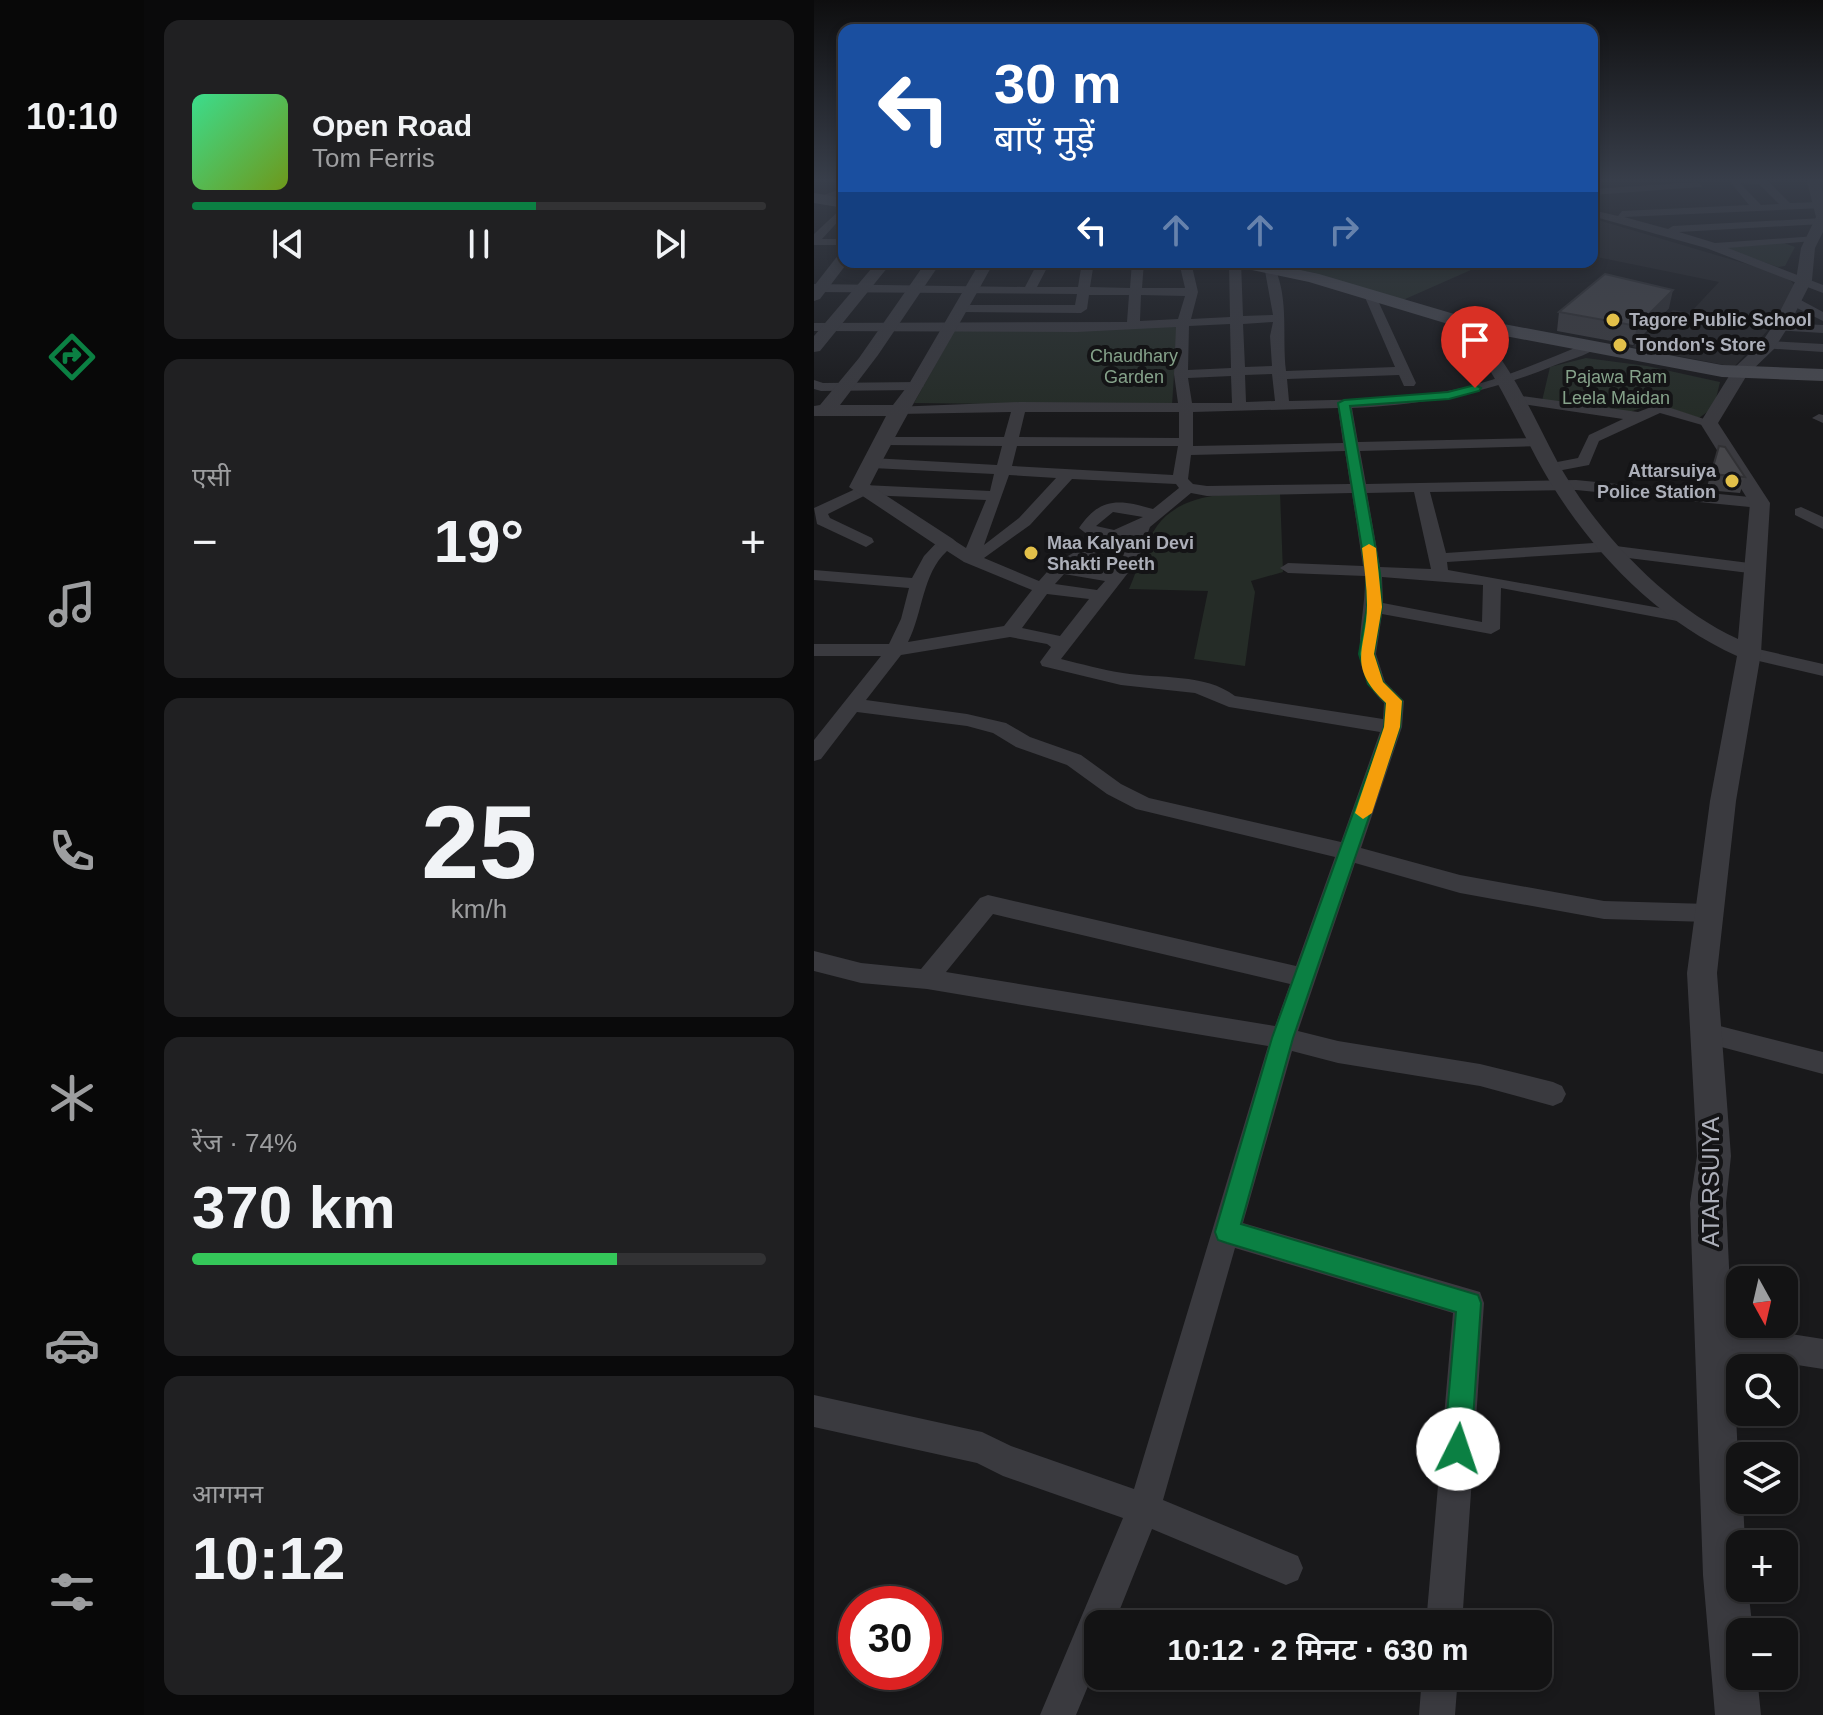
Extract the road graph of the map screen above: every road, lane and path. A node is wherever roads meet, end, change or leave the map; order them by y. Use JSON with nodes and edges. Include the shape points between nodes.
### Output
{"nodes":[{"id":1,"x":1744,"y":258,"type":"edge"},
{"id":2,"x":1807,"y":258,"type":"edge"},
{"id":3,"x":838,"y":262,"type":"edge"},
{"id":4,"x":881,"y":268,"type":"edge"},
{"id":5,"x":928,"y":268,"type":"edge"},
{"id":6,"x":984,"y":268,"type":"edge"},
{"id":7,"x":1041,"y":268,"type":"edge"},
{"id":8,"x":1087,"y":268,"type":"edge"},
{"id":9,"x":1137,"y":268,"type":"edge"},
{"id":10,"x":1186,"y":268,"type":"edge"},
{"id":11,"x":1237,"y":268,"type":"edge"},
{"id":12,"x":1260,"y":268,"type":"edge"},
{"id":13,"x":1271,"y":271,"type":"junction"},
{"id":14,"x":1804,"y":280,"type":"junction"},
{"id":15,"x":862,"y":288,"type":"junction"},
{"id":16,"x":912,"y":288,"type":"junction"},
{"id":17,"x":1823,"y":289,"type":"edge"},
{"id":18,"x":816,"y":290,"type":"edge"},
{"id":19,"x":973,"y":290,"type":"junction"},
{"id":20,"x":1029,"y":291,"type":"junction"},
{"id":21,"x":1085,"y":292,"type":"junction"},
{"id":22,"x":1192,"y":292,"type":"junction"},
{"id":23,"x":1135,"y":294,"type":"junction"},
{"id":24,"x":1370,"y":295,"type":"junction"},
{"id":25,"x":1793,"y":301,"type":"junction"},
{"id":26,"x":963,"y":308,"type":"junction"},
{"id":27,"x":1081,"y":309,"type":"junction"},
{"id":28,"x":1823,"y":317,"type":"edge"},
{"id":29,"x":1280,"y":318,"type":"junction"},
{"id":30,"x":1237,"y":320,"type":"junction"},
{"id":31,"x":1458,"y":321,"type":"junction"},
{"id":32,"x":1183,"y":323,"type":"junction"},
{"id":33,"x":1133,"y":325,"type":"junction"},
{"id":34,"x":814,"y":327,"type":"edge"},
{"id":35,"x":832,"y":327,"type":"junction"},
{"id":36,"x":890,"y":327,"type":"junction"},
{"id":37,"x":1780,"y":327,"type":"junction"},
{"id":38,"x":951,"y":328,"type":"junction"},
{"id":39,"x":1077,"y":328,"type":"junction"},
{"id":40,"x":1823,"y":329,"type":"edge"},
{"id":41,"x":1768,"y":345,"type":"junction"},
{"id":42,"x":1592,"y":346,"type":"junction"},
{"id":43,"x":814,"y":347,"type":"edge"},
{"id":44,"x":1823,"y":348,"type":"edge"},
{"id":45,"x":1403,"y":371,"type":"junction"},
{"id":46,"x":1237,"y":372,"type":"junction"},
{"id":47,"x":1740,"y":372,"type":"junction"},
{"id":48,"x":1279,"y":373,"type":"junction"},
{"id":49,"x":1181,"y":374,"type":"junction"},
{"id":50,"x":1823,"y":375,"type":"edge"},
{"id":51,"x":814,"y":384,"type":"edge"},
{"id":52,"x":847,"y":385,"type":"junction"},
{"id":53,"x":917,"y":386,"type":"junction"},
{"id":54,"x":1508,"y":390,"type":"junction"},
{"id":55,"x":1417,"y":398,"type":"junction"},
{"id":56,"x":1344,"y":403,"type":"junction"},
{"id":57,"x":1020,"y":406,"type":"junction"},
{"id":58,"x":1282,"y":406,"type":"junction"},
{"id":59,"x":1239,"y":407,"type":"junction"},
{"id":60,"x":1186,"y":408,"type":"junction"},
{"id":61,"x":898,"y":410,"type":"junction"},
{"id":62,"x":819,"y":411,"type":"edge"},
{"id":63,"x":1642,"y":417,"type":"junction"},
{"id":64,"x":1709,"y":423,"type":"junction"},
{"id":65,"x":1011,"y":440,"type":"junction"},
{"id":66,"x":885,"y":441,"type":"junction"},
{"id":67,"x":1540,"y":442,"type":"junction"},
{"id":68,"x":1185,"y":447,"type":"junction"},
{"id":69,"x":1352,"y":448,"type":"junction"},
{"id":70,"x":872,"y":463,"type":"junction"},
{"id":71,"x":1004,"y":468,"type":"junction"},
{"id":72,"x":1069,"y":472,"type":"junction"},
{"id":73,"x":1557,"y":476,"type":"junction"},
{"id":74,"x":1184,"y":484,"type":"junction"},
{"id":75,"x":1421,"y":488,"type":"junction"},
{"id":76,"x":1360,"y":489,"type":"junction"},
{"id":77,"x":864,"y":490,"type":"junction"},
{"id":78,"x":996,"y":496,"type":"junction"},
{"id":79,"x":1760,"y":503,"type":"junction"},
{"id":80,"x":1801,"y":512,"type":"dead end"},
{"id":81,"x":816,"y":513,"type":"edge"},
{"id":82,"x":1148,"y":520,"type":"junction"},
{"id":83,"x":1823,"y":524,"type":"edge"},
{"id":84,"x":1115,"y":535,"type":"junction"},
{"id":85,"x":866,"y":542,"type":"dead end"},
{"id":86,"x":946,"y":543,"type":"junction"},
{"id":87,"x":1610,"y":549,"type":"junction"},
{"id":88,"x":970,"y":558,"type":"junction"},
{"id":89,"x":1439,"y":566,"type":"junction"},
{"id":90,"x":1060,"y":568,"type":"junction"},
{"id":91,"x":1288,"y":568,"type":"dead end"},
{"id":92,"x":1757,"y":569,"type":"junction"},
{"id":93,"x":1373,"y":573,"type":"junction"},
{"id":94,"x":814,"y":575,"type":"edge"},
{"id":95,"x":1114,"y":577,"type":"junction"},
{"id":96,"x":1492,"y":581,"type":"junction"},
{"id":97,"x":916,"y":583,"type":"junction"},
{"id":98,"x":1042,"y":588,"type":"junction"},
{"id":99,"x":1103,"y":596,"type":"junction"},
{"id":100,"x":1374,"y":607,"type":"junction"},
{"id":101,"x":1688,"y":618,"type":"junction"},
{"id":102,"x":1010,"y":631,"type":"junction"},
{"id":103,"x":1063,"y":646,"type":"junction"},
{"id":104,"x":814,"y":650,"type":"edge"},
{"id":105,"x":895,"y":650,"type":"junction"},
{"id":106,"x":1749,"y":653,"type":"junction"},
{"id":107,"x":1823,"y":670,"type":"edge"},
{"id":108,"x":852,"y":705,"type":"junction"},
{"id":109,"x":1392,"y":727,"type":"junction"},
{"id":110,"x":814,"y":754,"type":"edge"},
{"id":111,"x":1349,"y":853,"type":"junction"},
{"id":112,"x":1709,"y":913,"type":"junction"},
{"id":113,"x":814,"y":961,"type":"edge"},
{"id":114,"x":1304,"y":978,"type":"junction"},
{"id":115,"x":927,"y":979,"type":"junction"},
{"id":116,"x":1704,"y":1033,"type":"junction"},
{"id":117,"x":1283,"y":1038,"type":"junction"},
{"id":118,"x":1823,"y":1063,"type":"edge"},
{"id":119,"x":1553,"y":1094,"type":"dead end"},
{"id":120,"x":1227,"y":1232,"type":"junction"},
{"id":121,"x":1714,"y":1337,"type":"junction"},
{"id":122,"x":1823,"y":1354,"type":"edge"},
{"id":123,"x":814,"y":1411,"type":"edge"},
{"id":124,"x":1144,"y":1509,"type":"junction"},
{"id":125,"x":1286,"y":1568,"type":"dead end"},
{"id":126,"x":1445,"y":1610,"type":"edge"},
{"id":127,"x":1439,"y":1690,"type":"edge"},
{"id":128,"x":1058,"y":1715,"type":"edge"},
{"id":129,"x":1437,"y":1715,"type":"edge"},
{"id":130,"x":1738,"y":1715,"type":"edge"}],
"edges":[{"from":1,"to":14,"type":"street"},
{"from":2,"to":14,"type":"street"},
{"from":3,"to":18,"type":"street"},
{"from":4,"to":15,"type":"street"},
{"from":5,"to":16,"type":"street"},
{"from":6,"to":19,"type":"street"},
{"from":7,"to":20,"type":"street"},
{"from":8,"to":21,"type":"street"},
{"from":9,"to":23,"type":"street"},
{"from":10,"to":22,"type":"street"},
{"from":11,"to":30,"type":"street"},
{"from":12,"to":13,"type":"main road"},
{"from":13,"to":24,"type":"main road"},
{"from":13,"to":29,"type":"street"},
{"from":14,"to":17,"type":"street"},
{"from":14,"to":25,"type":"street"},
{"from":15,"to":16,"type":"street"},
{"from":15,"to":18,"type":"street"},
{"from":15,"to":35,"type":"street"},
{"from":16,"to":19,"type":"street"},
{"from":16,"to":36,"type":"street"},
{"from":19,"to":20,"type":"street"},
{"from":19,"to":26,"type":"street"},
{"from":20,"to":21,"type":"street"},
{"from":21,"to":23,"type":"street"},
{"from":21,"to":27,"type":"street"},
{"from":22,"to":23,"type":"street"},
{"from":22,"to":32,"type":"street"},
{"from":23,"to":33,"type":"street"},
{"from":24,"to":31,"type":"main road"},
{"from":24,"to":45,"type":"street"},
{"from":25,"to":28,"type":"street"},
{"from":25,"to":37,"type":"street"},
{"from":26,"to":27,"type":"street"},
{"from":26,"to":38,"type":"street"},
{"from":27,"to":39,"type":"street"},
{"from":29,"to":30,"type":"street"},
{"from":29,"to":48,"type":"street"},
{"from":30,"to":32,"type":"street"},
{"from":30,"to":46,"type":"street"},
{"from":31,"to":42,"type":"main road"},
{"from":31,"to":54,"type":"street","via":[[1478,337]]},
{"from":32,"to":33,"type":"street"},
{"from":32,"to":49,"type":"street"},
{"from":33,"to":39,"type":"street"},
{"from":34,"to":35,"type":"street"},
{"from":35,"to":36,"type":"street"},
{"from":35,"to":43,"type":"street"},
{"from":36,"to":38,"type":"street"},
{"from":36,"to":52,"type":"street"},
{"from":37,"to":40,"type":"street"},
{"from":37,"to":41,"type":"street"},
{"from":38,"to":39,"type":"street"},
{"from":38,"to":53,"type":"street"},
{"from":41,"to":44,"type":"street"},
{"from":41,"to":47,"type":"street"},
{"from":42,"to":47,"type":"main road"},
{"from":42,"to":54,"type":"street"},
{"from":45,"to":48,"type":"street"},
{"from":45,"to":55,"type":"street"},
{"from":46,"to":48,"type":"street"},
{"from":46,"to":49,"type":"street"},
{"from":46,"to":59,"type":"street"},
{"from":47,"to":50,"type":"main road"},
{"from":47,"to":64,"type":"street"},
{"from":48,"to":58,"type":"street"},
{"from":49,"to":60,"type":"street"},
{"from":51,"to":52,"type":"street"},
{"from":52,"to":53,"type":"street"},
{"from":52,"to":62,"type":"street"},
{"from":53,"to":61,"type":"street"},
{"from":54,"to":55,"type":"street"},
{"from":54,"to":63,"type":"street"},
{"from":54,"to":67,"type":"street"},
{"from":55,"to":56,"type":"street"},
{"from":56,"to":58,"type":"street"},
{"from":56,"to":69,"type":"street"},
{"from":57,"to":60,"type":"street"},
{"from":57,"to":61,"type":"street"},
{"from":57,"to":65,"type":"street"},
{"from":58,"to":59,"type":"street"},
{"from":59,"to":60,"type":"street"},
{"from":60,"to":68,"type":"street"},
{"from":61,"to":62,"type":"street"},
{"from":61,"to":66,"type":"street"},
{"from":63,"to":64,"type":"street","via":[[1666,408]]},
{"from":63,"to":73,"type":"street","via":[[1597,435],[1584,462]]},
{"from":64,"to":79,"type":"street"},
{"from":65,"to":66,"type":"street"},
{"from":65,"to":68,"type":"street"},
{"from":65,"to":71,"type":"street"},
{"from":66,"to":70,"type":"street"},
{"from":67,"to":69,"type":"street"},
{"from":67,"to":73,"type":"street"},
{"from":68,"to":69,"type":"street"},
{"from":68,"to":74,"type":"street"},
{"from":69,"to":76,"type":"street"},
{"from":70,"to":71,"type":"street"},
{"from":70,"to":77,"type":"street","via":[[859,487]]},
{"from":71,"to":72,"type":"street"},
{"from":71,"to":78,"type":"street"},
{"from":72,"to":74,"type":"street"},
{"from":72,"to":88,"type":"street","via":[[1046,502],[988,551]]},
{"from":73,"to":75,"type":"street"},
{"from":73,"to":79,"type":"street"},
{"from":73,"to":87,"type":"street"},
{"from":74,"to":76,"type":"street","via":[[1207,491]]},
{"from":74,"to":82,"type":"street"},
{"from":75,"to":76,"type":"street"},
{"from":75,"to":89,"type":"street"},
{"from":76,"to":93,"type":"street"},
{"from":77,"to":78,"type":"street"},
{"from":77,"to":81,"type":"street"},
{"from":77,"to":86,"type":"street"},
{"from":78,"to":88,"type":"street"},
{"from":79,"to":92,"type":"street","name":"ATARSUIYA"},
{"from":80,"to":83,"type":"street"},
{"from":81,"to":85,"type":"street"},
{"from":82,"to":84,"type":"street"},
{"from":82,"to":84,"type":"street","via":[[1114,504],[1100,510],[1087,528]]},
{"from":82,"to":95,"type":"street","via":[[1130,560]]},
{"from":84,"to":90,"type":"street"},
{"from":86,"to":88,"type":"street"},
{"from":86,"to":97,"type":"street","via":[[930,557]]},
{"from":87,"to":89,"type":"street"},
{"from":87,"to":92,"type":"street"},
{"from":87,"to":101,"type":"street"},
{"from":88,"to":98,"type":"street"},
{"from":89,"to":93,"type":"street"},
{"from":89,"to":96,"type":"street"},
{"from":90,"to":95,"type":"street"},
{"from":90,"to":98,"type":"street"},
{"from":91,"to":93,"type":"street"},
{"from":92,"to":106,"type":"street","name":"ATARSUIYA"},
{"from":93,"to":100,"type":"street"},
{"from":94,"to":97,"type":"street"},
{"from":95,"to":99,"type":"street"},
{"from":96,"to":100,"type":"street","via":[[1491,629]]},
{"from":96,"to":101,"type":"street"},
{"from":97,"to":105,"type":"street","via":[[911,616]]},
{"from":98,"to":99,"type":"street"},
{"from":98,"to":102,"type":"street"},
{"from":99,"to":103,"type":"street"},
{"from":100,"to":109,"type":"street","via":[[1367,654],[1376,684],[1394,701]]},
{"from":101,"to":106,"type":"street"},
{"from":102,"to":103,"type":"street"},
{"from":102,"to":105,"type":"street"},
{"from":103,"to":109,"type":"street","via":[[1049,662],[1124,680],[1223,694],[1229,701]]},
{"from":104,"to":105,"type":"street"},
{"from":105,"to":108,"type":"street"},
{"from":106,"to":107,"type":"street"},
{"from":106,"to":112,"type":"street","name":"ATARSUIYA"},
{"from":108,"to":110,"type":"street"},
{"from":108,"to":111,"type":"street","via":[[999,728],[1074,760],[1143,804]]},
{"from":109,"to":111,"type":"street"},
{"from":111,"to":112,"type":"street","via":[[1460,884],[1604,910]]},
{"from":111,"to":114,"type":"street"},
{"from":112,"to":116,"type":"street","name":"ATARSUIYA","via":[[1702,973]]},
{"from":113,"to":115,"type":"street","via":[[861,973]]},
{"from":114,"to":115,"type":"street","via":[[988,904]]},
{"from":114,"to":117,"type":"street"},
{"from":115,"to":117,"type":"street"},
{"from":116,"to":118,"type":"street"},
{"from":116,"to":121,"type":"street","name":"ATARSUIYA","via":[[1714,1156],[1708,1203]]},
{"from":117,"to":119,"type":"street"},
{"from":117,"to":120,"type":"street"},
{"from":120,"to":124,"type":"street"},
{"from":120,"to":126,"type":"street","via":[[1469,1303]]},
{"from":121,"to":122,"type":"street"},
{"from":121,"to":130,"type":"street","name":"ATARSUIYA","via":[[1725,1575]]},
{"from":123,"to":124,"type":"street","via":[[982,1448]]},
{"from":124,"to":125,"type":"street"},
{"from":124,"to":128,"type":"street"},
{"from":127,"to":129,"type":"street"}]}
